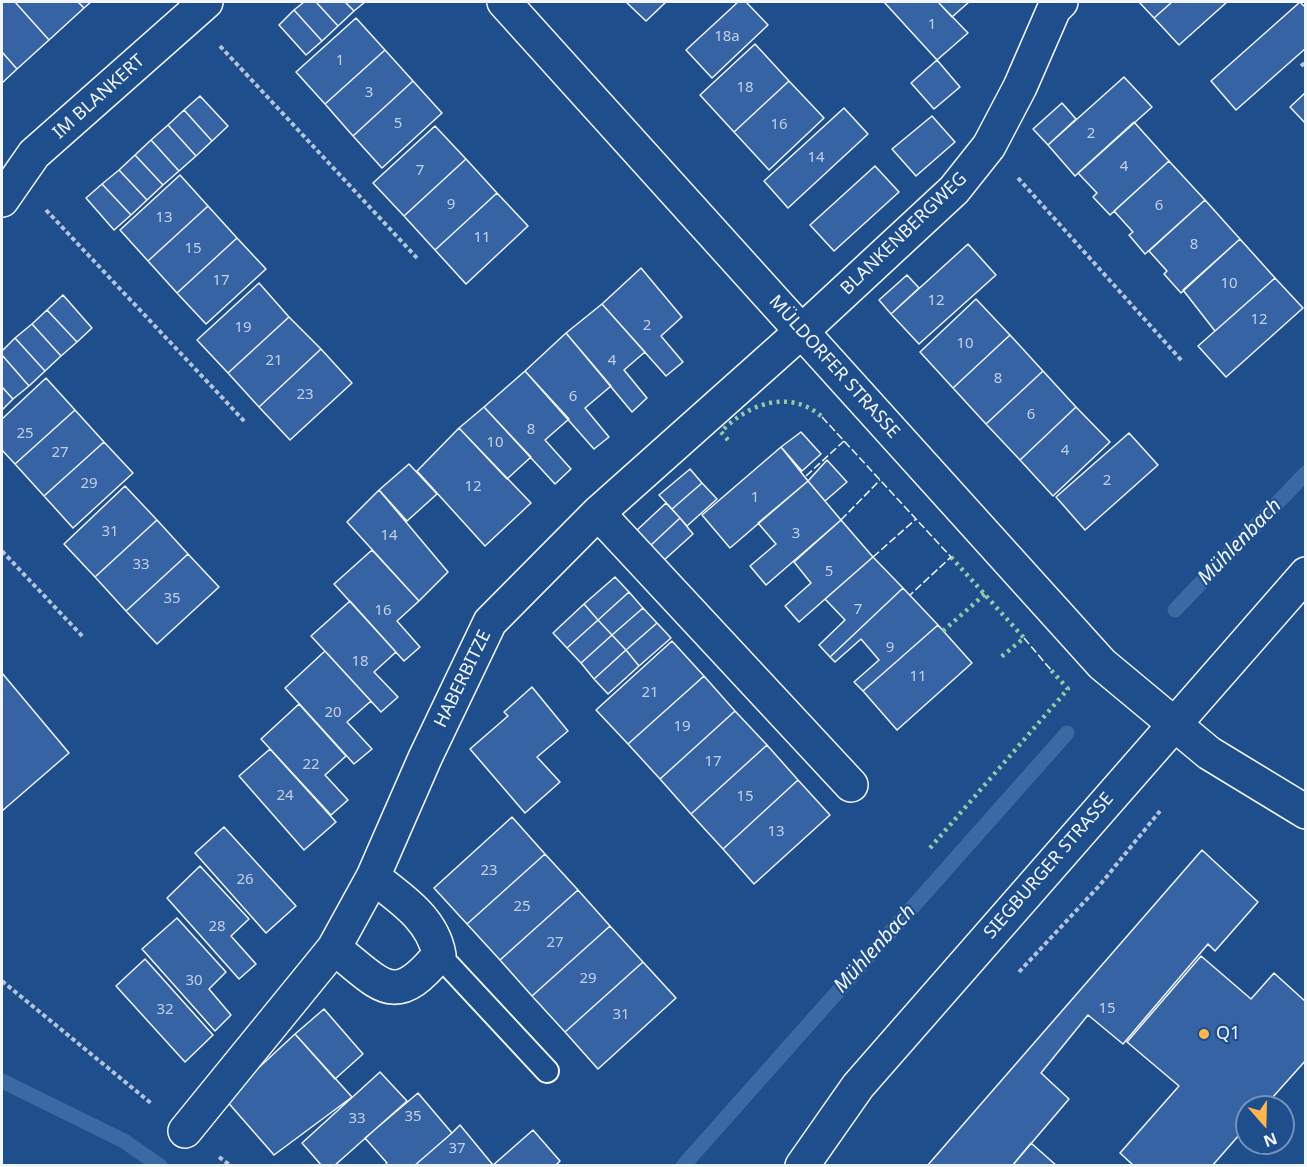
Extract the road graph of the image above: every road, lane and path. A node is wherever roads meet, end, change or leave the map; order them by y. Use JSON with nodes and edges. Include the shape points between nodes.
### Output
{"nodes":[{"id":1,"x":504,"y":2,"type":"edge"},
{"id":2,"x":1061,"y":2,"type":"edge"},
{"id":3,"x":198,"y":8,"type":"edge"},
{"id":4,"x":1305,"y":62,"type":"edge"},
{"id":5,"x":1301,"y":66,"type":"dead end"},
{"id":6,"x":989,"y":146,"type":"junction"},
{"id":7,"x":9,"y":190,"type":"edge"},
{"id":8,"x":417,"y":258,"type":"dead end"},
{"id":9,"x":802,"y":331,"type":"junction"},
{"id":10,"x":1182,"y":361,"type":"dead end"},
{"id":11,"x":246,"y":423,"type":"dead end"},
{"id":12,"x":598,"y":513,"type":"junction"},
{"id":13,"x":2,"y":551,"type":"edge"},
{"id":14,"x":1305,"y":574,"type":"edge"},
{"id":15,"x":82,"y":637,"type":"dead end"},
{"id":16,"x":1173,"y":724,"type":"junction"},
{"id":17,"x":851,"y":785,"type":"dead end"},
{"id":18,"x":1305,"y":812,"type":"edge"},
{"id":19,"x":373,"y":877,"type":"junction"},
{"id":20,"x":334,"y":948,"type":"junction"},
{"id":21,"x":439,"y":955,"type":"junction"},
{"id":22,"x":2,"y":981,"type":"edge"},
{"id":23,"x":547,"y":1071,"type":"dead end"},
{"id":24,"x":185,"y":1131,"type":"junction"},
{"id":25,"x":231,"y":1166,"type":"edge"},
{"id":26,"x":802,"y":1166,"type":"edge"}],
"edges":[{"from":1,"to":9,"type":"street","name":"MÜLDORFER STRASSE"},
{"from":2,"to":6,"type":"street","name":"BLANKENBERGWEG","via":[[1054,9]]},
{"from":3,"to":7,"type":"street","name":"IM BLANKERT","via":[[34,154]]},
{"from":3,"to":8,"type":"path"},
{"from":4,"to":5,"type":"path"},
{"from":6,"to":9,"type":"street","name":"BLANKENBERGWEG","via":[[954,190]]},
{"from":6,"to":10,"type":"path"},
{"from":7,"to":11,"type":"path"},
{"from":9,"to":12,"type":"street","name":"HABERBITZE"},
{"from":9,"to":16,"type":"street","name":"MÜLDORFER STRASSE","via":[[1102,664]]},
{"from":12,"to":17,"type":"street"},
{"from":12,"to":19,"type":"street","name":"HABERBITZE","via":[[490,622]]},
{"from":13,"to":15,"type":"path"},
{"from":14,"to":16,"type":"street","name":"SIEGBURGER STRASSE"},
{"from":16,"to":18,"type":"street","name":"MÜLDORFER STRASSE","via":[[1209,753]]},
{"from":16,"to":26,"type":"street","name":"SIEGBURGER STRASSE","via":[[858,1086]]},
{"from":19,"to":20,"type":"street","name":"HABERBITZE"},
{"from":19,"to":21,"type":"street","via":[[422,918],[436,937]]},
{"from":20,"to":21,"type":"street","via":[[386,987],[402,988],[420,978]]},
{"from":20,"to":24,"type":"street","name":"HABERBITZE"},
{"from":21,"to":23,"type":"lane"},
{"from":22,"to":24,"type":"path"},
{"from":24,"to":25,"type":"path"}]}
